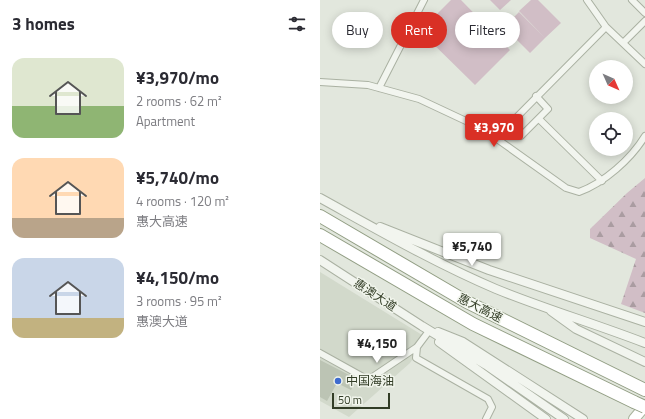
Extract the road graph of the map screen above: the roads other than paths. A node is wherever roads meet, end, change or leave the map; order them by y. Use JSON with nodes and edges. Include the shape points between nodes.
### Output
{"nodes":[{"id":1,"x":424,"y":0,"type":"edge"},
{"id":2,"x":587,"y":0,"type":"edge"},
{"id":3,"x":632,"y":0,"type":"edge"},
{"id":4,"x":645,"y":13,"type":"edge"},
{"id":5,"x":645,"y":21,"type":"edge"},
{"id":6,"x":606,"y":27,"type":"junction"},
{"id":7,"x":623,"y":43,"type":"junction"},
{"id":8,"x":645,"y":64,"type":"edge"},
{"id":9,"x":320,"y":82,"type":"edge"},
{"id":10,"x":379,"y":88,"type":"junction"},
{"id":11,"x":536,"y":96,"type":"junction"},
{"id":12,"x":539,"y":119,"type":"junction"},
{"id":13,"x":521,"y":136,"type":"dead end"},
{"id":14,"x":645,"y":136,"type":"edge"},
{"id":15,"x":496,"y":138,"type":"junction"},
{"id":16,"x":602,"y":181,"type":"junction"},
{"id":17,"x":320,"y":198,"type":"edge"},
{"id":18,"x":320,"y":216,"type":"edge"},
{"id":19,"x":354,"y":217,"type":"junction"},
{"id":20,"x":320,"y":235,"type":"edge"},
{"id":21,"x":320,"y":260,"type":"edge"},
{"id":22,"x":544,"y":306,"type":"junction"},
{"id":23,"x":645,"y":322,"type":"edge"},
{"id":24,"x":430,"y":331,"type":"junction"},
{"id":25,"x":645,"y":343,"type":"edge"},
{"id":26,"x":417,"y":347,"type":"junction"},
{"id":27,"x":320,"y":353,"type":"edge"},
{"id":28,"x":645,"y":362,"type":"edge"},
{"id":29,"x":643,"y":389,"type":"edge"},
{"id":30,"x":641,"y":405,"type":"edge"},
{"id":31,"x":486,"y":419,"type":"edge"},
{"id":32,"x":546,"y":419,"type":"edge"},
{"id":33,"x":564,"y":419,"type":"edge"},
{"id":34,"x":583,"y":419,"type":"edge"},
{"id":35,"x":634,"y":419,"type":"edge"}],
"edges":[{"from":1,"to":10,"type":"street"},
{"from":2,"to":6,"type":"street"},
{"from":3,"to":4,"type":"street"},
{"from":5,"to":7,"type":"street"},
{"from":6,"to":7,"type":"street"},
{"from":6,"to":11,"type":"street"},
{"from":7,"to":8,"type":"street"},
{"from":9,"to":10,"type":"street"},
{"from":10,"to":15,"type":"street","via":[[418,99],[483,129]]},
{"from":11,"to":12,"type":"street","via":[[548,109]]},
{"from":11,"to":15,"type":"street"},
{"from":12,"to":13,"type":"street"},
{"from":12,"to":16,"type":"street"},
{"from":14,"to":16,"type":"street"},
{"from":15,"to":16,"type":"street","via":[[566,188],[579,192]]},
{"from":17,"to":19,"type":"street"},
{"from":18,"to":29,"type":"highway","name":"惠大高速","via":[[467,302]]},
{"from":19,"to":22,"type":"street","via":[[447,267]]},
{"from":19,"to":23,"type":"street","via":[[489,270]]},
{"from":20,"to":30,"type":"highway","name":"惠大高速","via":[[473,324]]},
{"from":21,"to":24,"type":"street","name":"惠澳大道"},
{"from":22,"to":25,"type":"street"},
{"from":22,"to":28,"type":"street","via":[[576,329]]},
{"from":24,"to":26,"type":"street"},
{"from":24,"to":32,"type":"street","via":[[460,358]]},
{"from":24,"to":33,"type":"street","via":[[486,365]]},
{"from":24,"to":34,"type":"street","via":[[463,342]]},
{"from":26,"to":27,"type":"street","via":[[371,378],[365,378]]},
{"from":26,"to":31,"type":"street","via":[[416,358],[488,399],[492,407]]},
{"from":30,"to":35,"type":"main road"}]}
